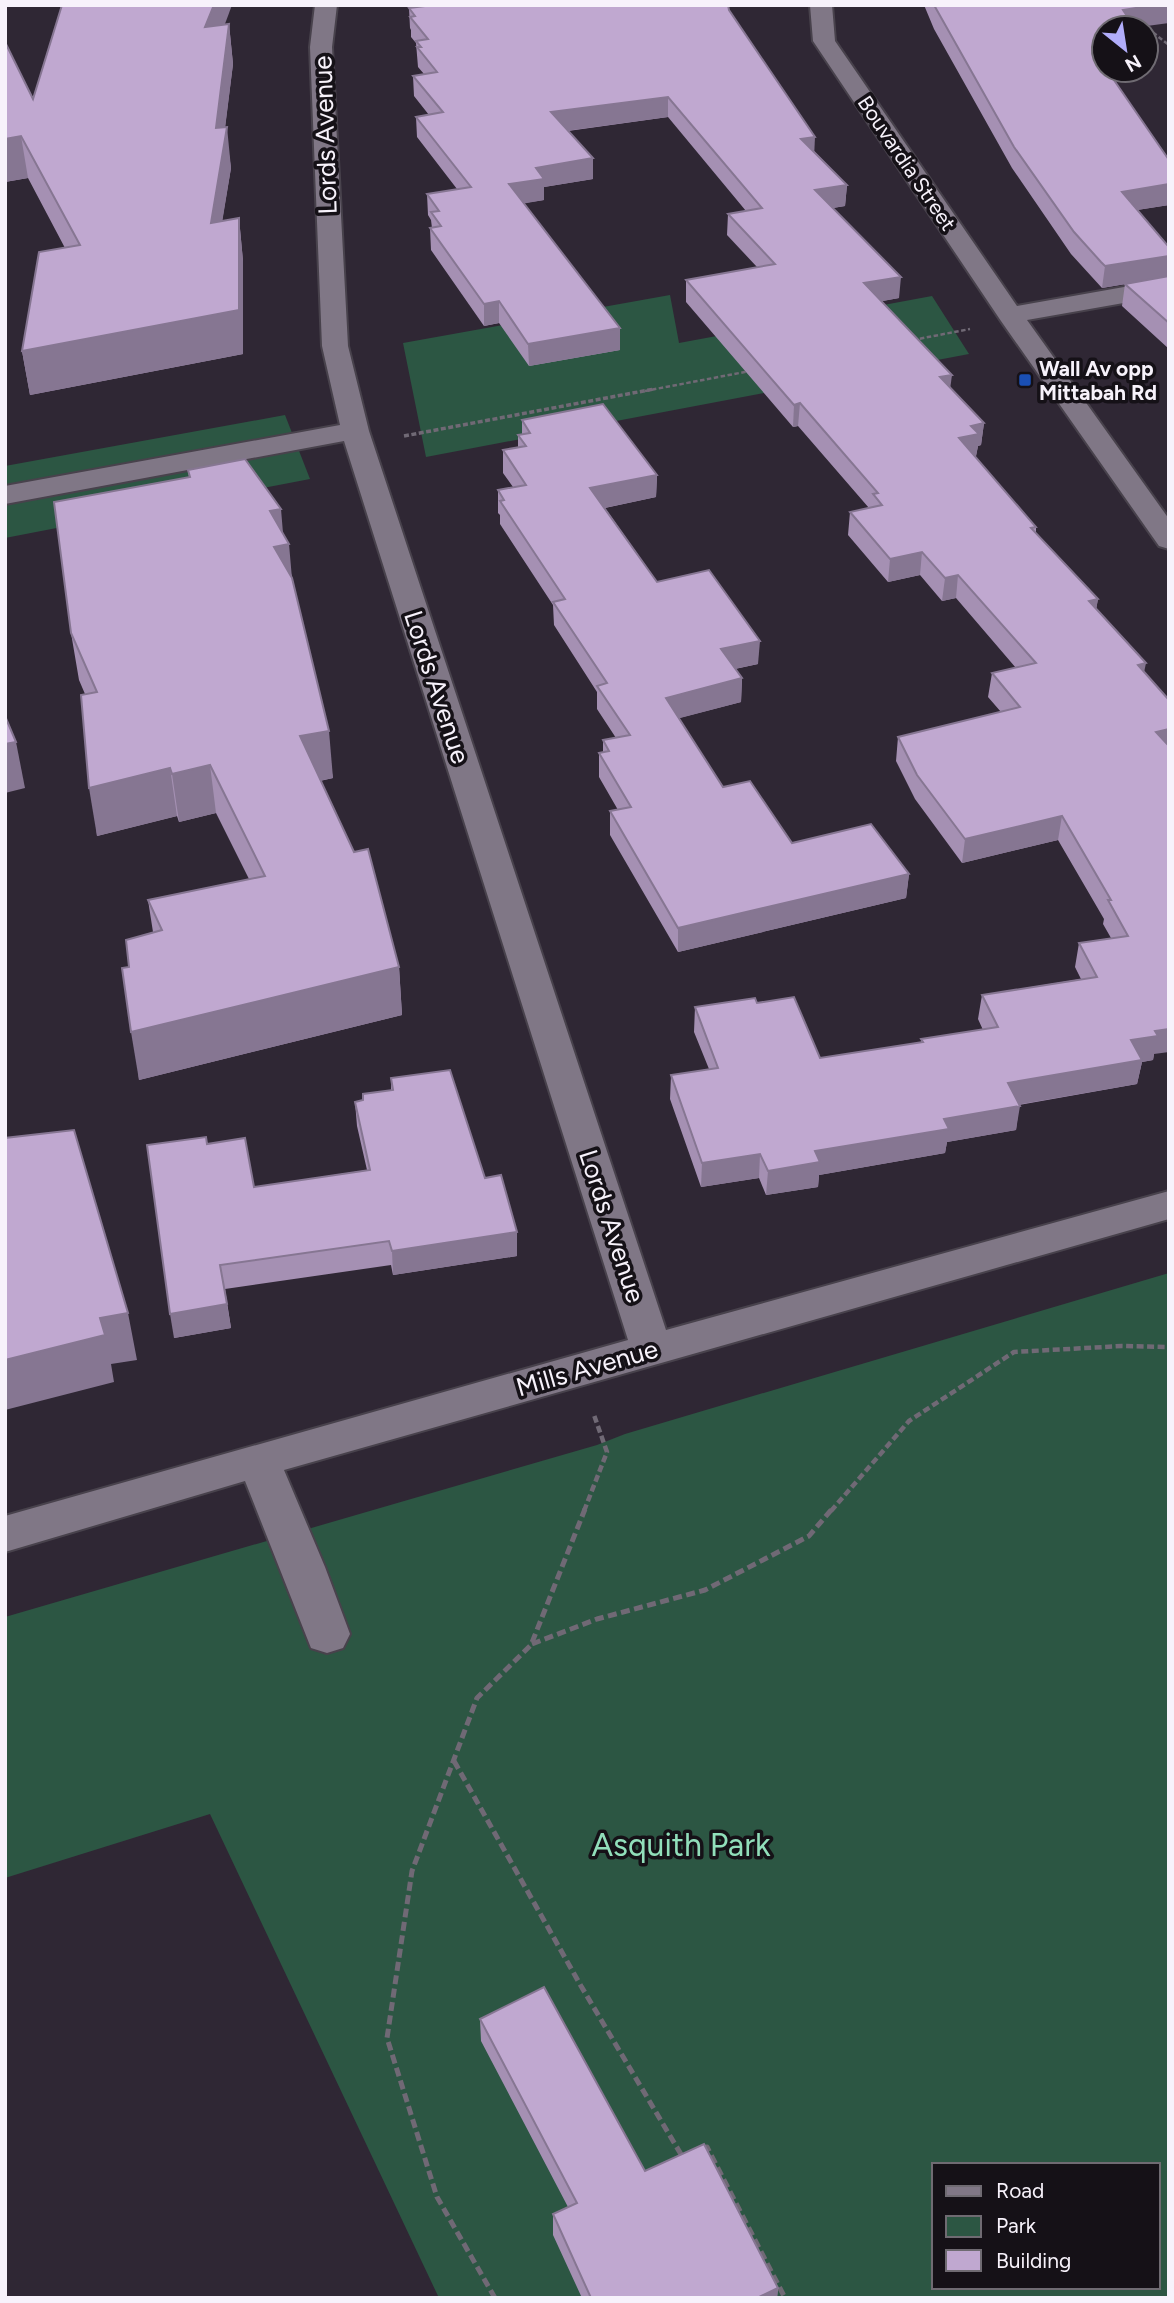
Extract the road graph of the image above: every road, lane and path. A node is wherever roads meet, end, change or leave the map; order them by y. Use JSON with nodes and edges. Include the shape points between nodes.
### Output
{"nodes":[{"id":1,"x":326,"y":5,"type":"edge"},
{"id":2,"x":821,"y":5,"type":"edge"},
{"id":3,"x":1169,"y":287,"type":"edge"},
{"id":4,"x":1012,"y":318,"type":"junction"},
{"id":5,"x":904,"y":341,"type":"edge"},
{"id":6,"x":756,"y":369,"type":"edge"},
{"id":7,"x":357,"y":438,"type":"junction"},
{"id":8,"x":5,"y":495,"type":"edge"},
{"id":9,"x":1169,"y":540,"type":"edge"},
{"id":10,"x":1169,"y":1205,"type":"edge"},
{"id":11,"x":1169,"y":1347,"type":"edge"},
{"id":12,"x":652,"y":1350,"type":"junction"},
{"id":13,"x":578,"y":1371,"type":"junction"},
{"id":14,"x":258,"y":1460,"type":"junction"},
{"id":15,"x":5,"y":1534,"type":"edge"},
{"id":16,"x":327,"y":1634,"type":"dead end"},
{"id":17,"x":531,"y":1645,"type":"junction"},
{"id":18,"x":454,"y":1760,"type":"junction"},
{"id":19,"x":495,"y":2298,"type":"edge"},
{"id":20,"x":785,"y":2298,"type":"edge"}],
"edges":[{"from":1,"to":7,"type":"street","name":"Lords Avenue","via":[[321,47],[335,346]]},
{"from":2,"to":4,"type":"street","name":"Bouvardia Street","via":[[824,41]]},
{"from":3,"to":4,"type":"street"},
{"from":4,"to":5,"type":"path"},
{"from":4,"to":9,"type":"street","name":"Bouvardia Street"},
{"from":6,"to":7,"type":"path"},
{"from":7,"to":8,"type":"street","via":[[289,441]]},
{"from":7,"to":12,"type":"street","name":"Lords Avenue"},
{"from":10,"to":12,"type":"street","name":"Mills Avenue"},
{"from":11,"to":17,"type":"path","via":[[1014,1352],[909,1421],[809,1536],[705,1590],[597,1619]]},
{"from":12,"to":13,"type":"street","name":"Mills Avenue"},
{"from":13,"to":14,"type":"street","name":"Mills Avenue"},
{"from":13,"to":17,"type":"path","via":[[607,1452]]},
{"from":14,"to":15,"type":"street","name":"Mills Avenue"},
{"from":14,"to":16,"type":"street"},
{"from":17,"to":18,"type":"path","via":[[477,1698]]},
{"from":18,"to":19,"type":"path","via":[[412,1871],[387,2038],[437,2197]]},
{"from":18,"to":20,"type":"path","via":[[683,2157],[707,2147]]}]}
